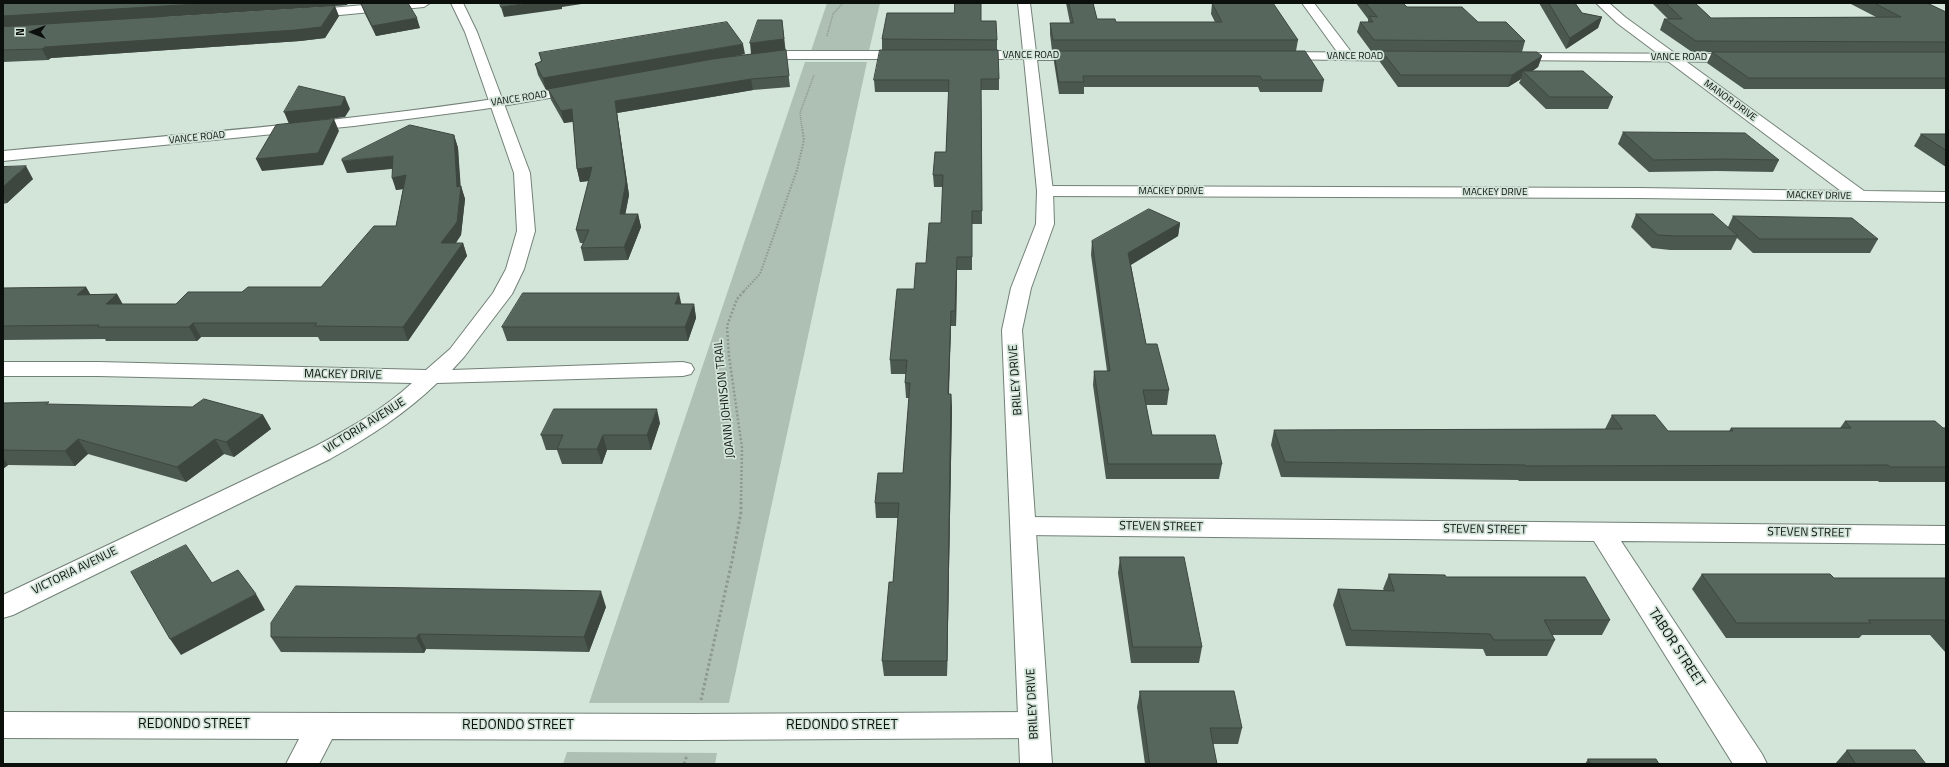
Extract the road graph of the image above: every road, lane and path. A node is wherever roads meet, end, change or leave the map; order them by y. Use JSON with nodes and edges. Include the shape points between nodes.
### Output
{"nodes":[{"id":1,"x":424,"y":3,"type":"edge"},
{"id":2,"x":457,"y":3,"type":"edge"},
{"id":3,"x":843,"y":3,"type":"edge"},
{"id":4,"x":1024,"y":3,"type":"edge"},
{"id":5,"x":1308,"y":3,"type":"edge"},
{"id":6,"x":1602,"y":3,"type":"edge"},
{"id":7,"x":296,"y":15,"type":"edge"},
{"id":8,"x":825,"y":40,"type":"dead end"},
{"id":9,"x":921,"y":55,"type":"edge"},
{"id":10,"x":952,"y":55,"type":"edge"},
{"id":11,"x":1029,"y":56,"type":"junction"},
{"id":12,"x":1101,"y":56,"type":"edge"},
{"id":13,"x":1268,"y":56,"type":"edge"},
{"id":14,"x":1348,"y":57,"type":"junction"},
{"id":15,"x":1427,"y":57,"type":"edge"},
{"id":16,"x":1498,"y":57,"type":"edge"},
{"id":17,"x":743,"y":58,"type":"edge"},
{"id":18,"x":1671,"y":58,"type":"junction"},
{"id":19,"x":1750,"y":58,"type":"edge"},
{"id":20,"x":815,"y":72,"type":"dead end"},
{"id":21,"x":592,"y":87,"type":"edge"},
{"id":22,"x":498,"y":103,"type":"junction"},
{"id":23,"x":3,"y":156,"type":"edge"},
{"id":24,"x":1045,"y":191,"type":"junction"},
{"id":25,"x":1861,"y":197,"type":"junction"},
{"id":26,"x":1946,"y":197,"type":"edge"},
{"id":27,"x":3,"y":369,"type":"edge"},
{"id":28,"x":683,"y":369,"type":"dead end"},
{"id":29,"x":432,"y":377,"type":"junction"},
{"id":30,"x":1024,"y":526,"type":"junction"},
{"id":31,"x":1601,"y":531,"type":"junction"},
{"id":32,"x":1946,"y":535,"type":"edge"},
{"id":33,"x":3,"y":607,"type":"edge"},
{"id":34,"x":701,"y":700,"type":"dead end"},
{"id":35,"x":3,"y":725,"type":"edge"},
{"id":36,"x":1034,"y":725,"type":"junction"},
{"id":37,"x":322,"y":726,"type":"junction"},
{"id":38,"x":302,"y":764,"type":"edge"},
{"id":39,"x":1036,"y":764,"type":"edge"},
{"id":40,"x":1751,"y":764,"type":"edge"}],
"edges":[{"from":1,"to":7,"type":"street"},
{"from":2,"to":22,"type":"street","name":"VICTORIA AVENUE","via":[[472,32]]},
{"from":3,"to":8,"type":"path","via":[[833,14]]},
{"from":4,"to":11,"type":"street","name":"BRILEY DRIVE"},
{"from":5,"to":14,"type":"street"},
{"from":6,"to":18,"type":"street","name":"MANOR DRIVE"},
{"from":9,"to":17,"type":"street","via":[[789,55]]},
{"from":10,"to":11,"type":"street","name":"VANCE ROAD"},
{"from":11,"to":12,"type":"street","name":"VANCE ROAD"},
{"from":11,"to":24,"type":"street","name":"BRILEY DRIVE"},
{"from":13,"to":14,"type":"street","name":"VANCE ROAD"},
{"from":14,"to":15,"type":"street","name":"VANCE ROAD"},
{"from":16,"to":18,"type":"street","name":"VANCE ROAD"},
{"from":18,"to":19,"type":"street","name":"VANCE ROAD"},
{"from":18,"to":25,"type":"street","name":"MANOR DRIVE"},
{"from":20,"to":34,"type":"path","name":"JOANN JOHNSON TRAIL","via":[[800,113],[804,140],[798,170],[760,274],[737,299],[727,326],[742,448],[741,512]]},
{"from":21,"to":22,"type":"street","name":"VANCE ROAD"},
{"from":22,"to":23,"type":"street","name":"VANCE ROAD","via":[[202,138]]},
{"from":22,"to":29,"type":"street","name":"VICTORIA AVENUE","via":[[522,173],[526,231],[515,269],[502,294],[457,353]]},
{"from":24,"to":25,"type":"street","name":"MACKEY DRIVE","via":[[1639,193]]},
{"from":24,"to":30,"type":"street","name":"BRILEY DRIVE","via":[[1045,224],[1021,288],[1012,330]]},
{"from":25,"to":26,"type":"street","name":"MACKEY DRIVE"},
{"from":27,"to":29,"type":"street","name":"MACKEY DRIVE"},
{"from":28,"to":29,"type":"street","name":"MACKEY DRIVE"},
{"from":29,"to":33,"type":"street","name":"VICTORIA AVENUE","via":[[408,399],[366,428],[322,453]]},
{"from":30,"to":31,"type":"street","name":"STEVEN STREET"},
{"from":30,"to":36,"type":"street","name":"BRILEY DRIVE"},
{"from":31,"to":32,"type":"street","name":"STEVEN STREET"},
{"from":31,"to":40,"type":"street","name":"TABOR STREET"},
{"from":35,"to":37,"type":"street","name":"REDONDO STREET"},
{"from":36,"to":37,"type":"street","name":"REDONDO STREET"},
{"from":36,"to":39,"type":"street","name":"BRILEY DRIVE"},
{"from":37,"to":38,"type":"street"}]}
